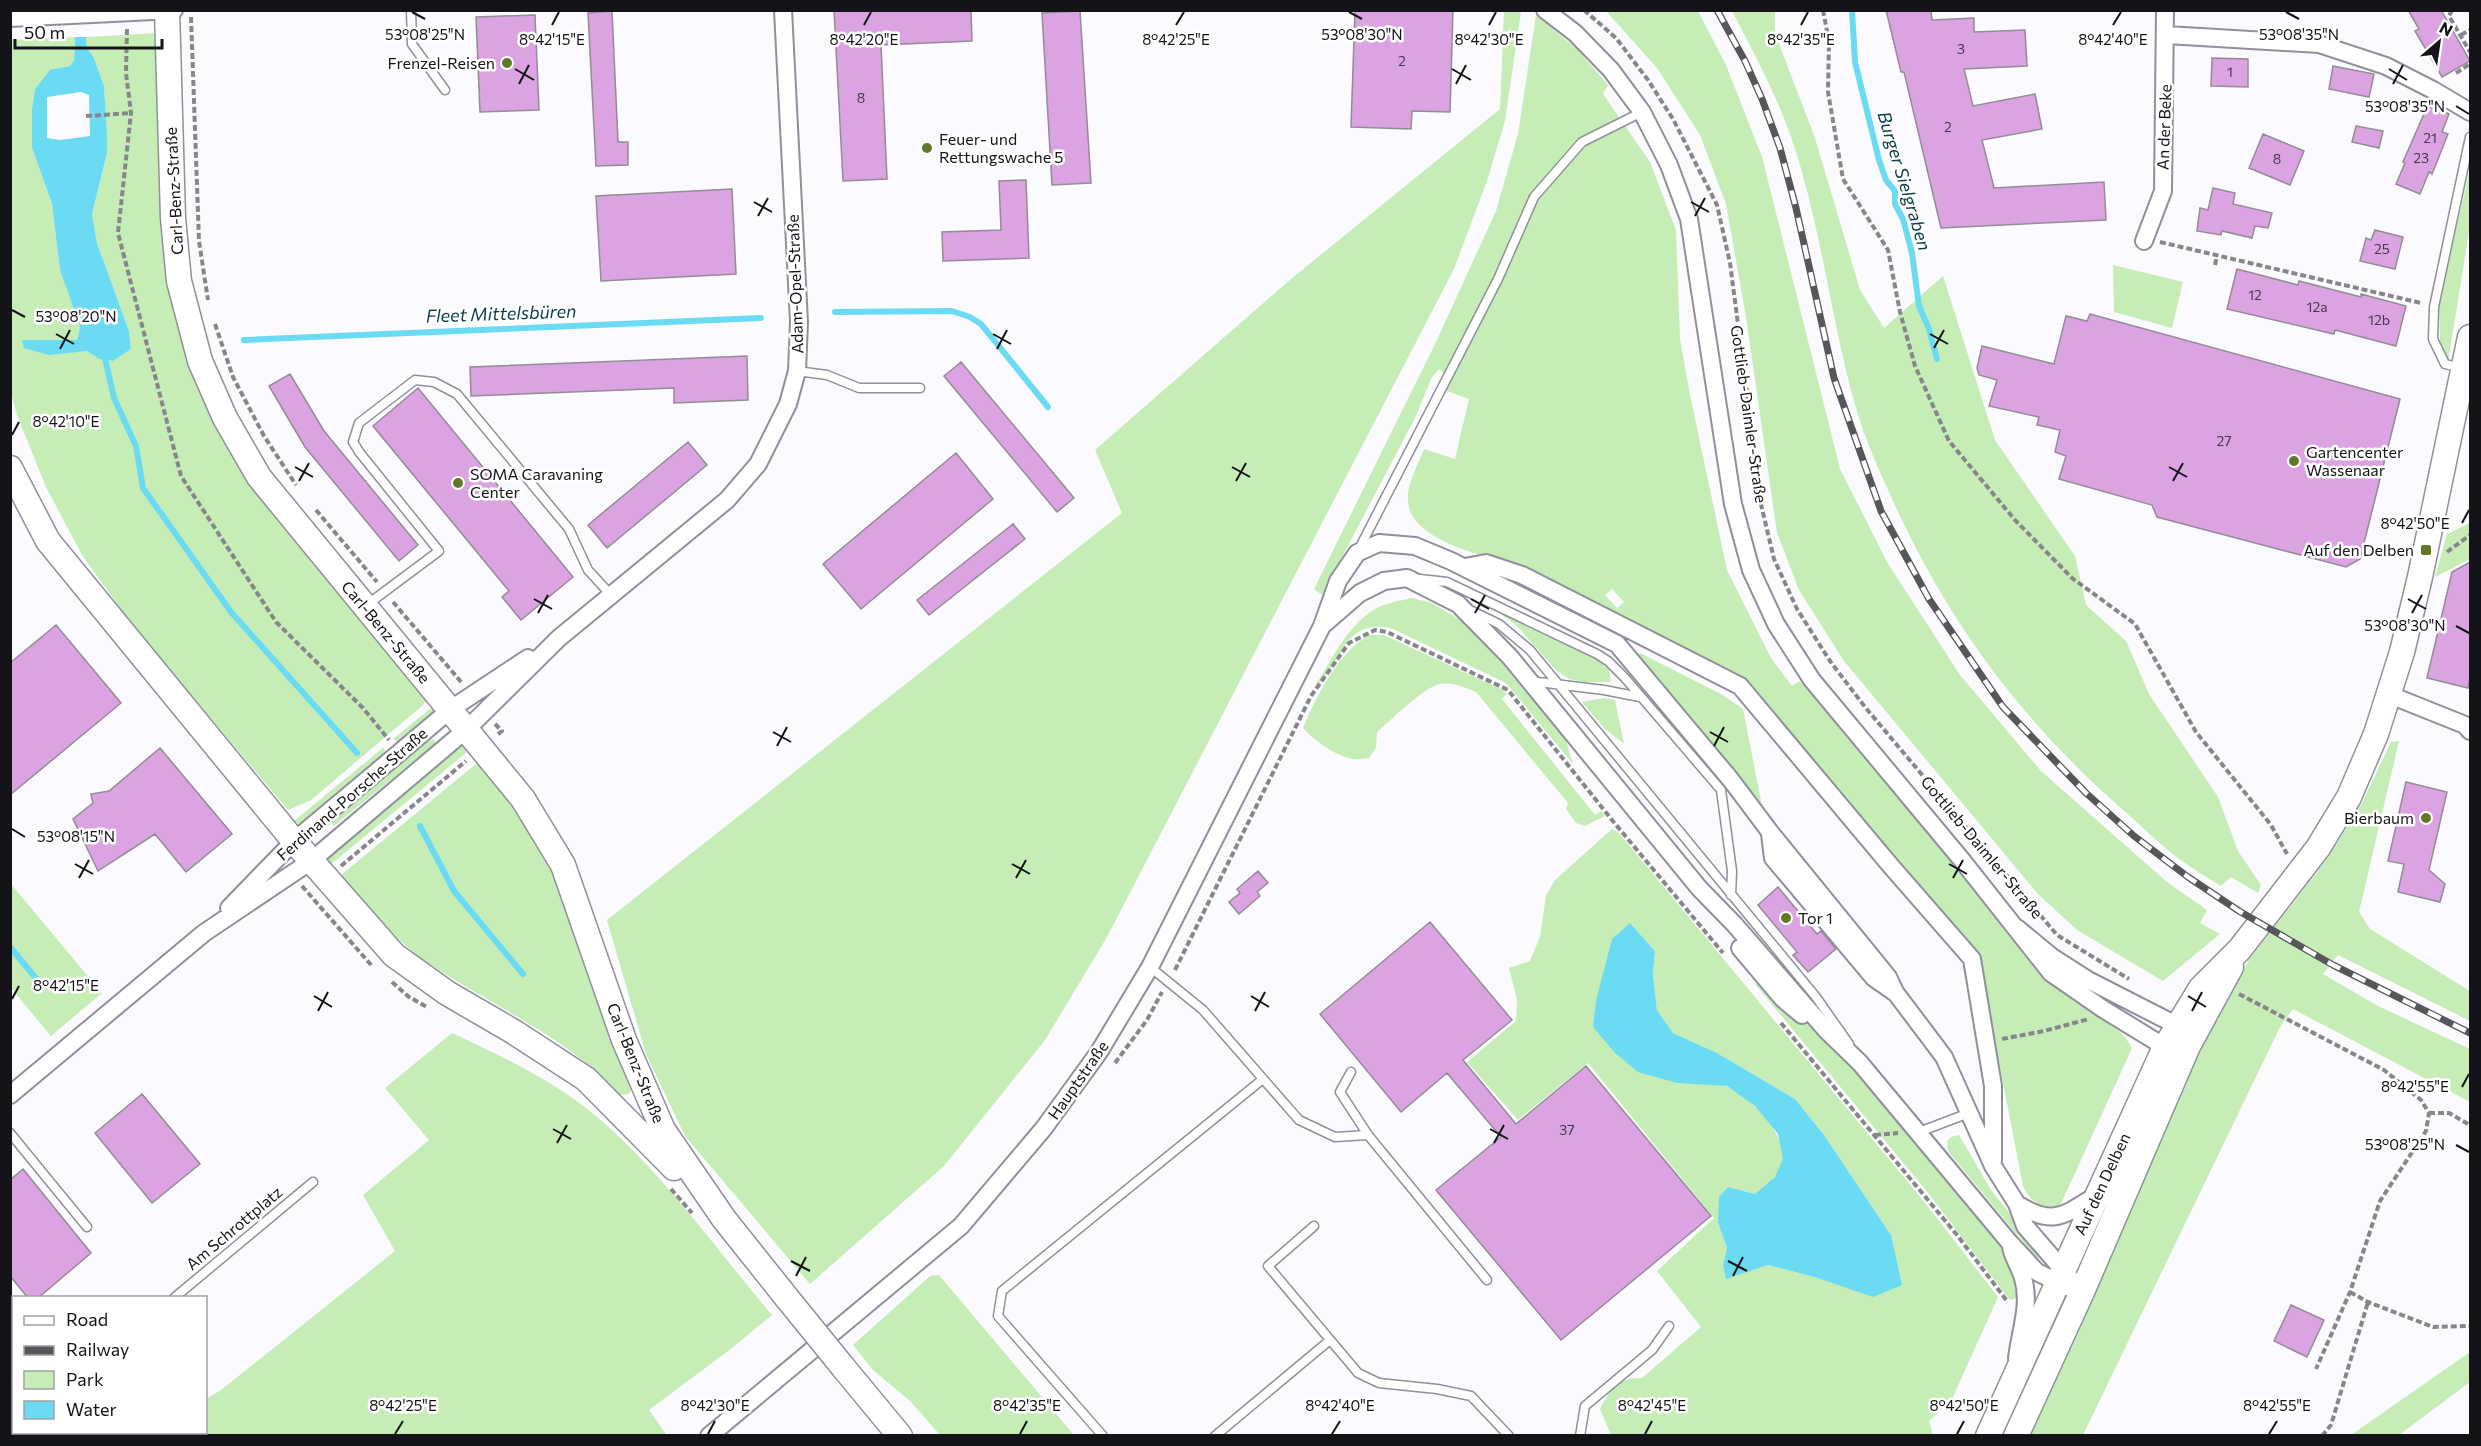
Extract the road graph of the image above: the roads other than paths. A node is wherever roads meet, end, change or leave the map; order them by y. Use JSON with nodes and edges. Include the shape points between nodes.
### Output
{"nodes":[{"id":1,"x":411,"y":10,"type":"edge"},
{"id":2,"x":783,"y":10,"type":"edge"},
{"id":3,"x":1545,"y":10,"type":"edge"},
{"id":4,"x":2165,"y":10,"type":"edge"},
{"id":5,"x":169,"y":11,"type":"edge"},
{"id":6,"x":10,"y":18,"type":"edge"},
{"id":7,"x":2167,"y":35,"type":"junction"},
{"id":8,"x":445,"y":90,"type":"dead end"},
{"id":9,"x":1642,"y":112,"type":"junction"},
{"id":10,"x":2470,"y":112,"type":"edge"},
{"id":11,"x":2470,"y":137,"type":"edge"},
{"id":12,"x":2144,"y":241,"type":"road end"},
{"id":13,"x":2470,"y":337,"type":"edge"},
{"id":14,"x":2464,"y":368,"type":"junction"},
{"id":15,"x":796,"y":371,"type":"junction"},
{"id":16,"x":920,"y":388,"type":"dead end"},
{"id":17,"x":10,"y":468,"type":"edge"},
{"id":18,"x":1357,"y":553,"type":"junction"},
{"id":19,"x":1465,"y":567,"type":"junction"},
{"id":20,"x":1407,"y":578,"type":"junction"},
{"id":21,"x":611,"y":595,"type":"junction"},
{"id":22,"x":1458,"y":604,"type":"junction"},
{"id":23,"x":365,"y":606,"type":"junction"},
{"id":24,"x":1322,"y":626,"type":"junction"},
{"id":25,"x":559,"y":638,"type":"junction"},
{"id":26,"x":1648,"y":640,"type":"junction"},
{"id":27,"x":1617,"y":644,"type":"junction"},
{"id":28,"x":1530,"y":681,"type":"junction"},
{"id":29,"x":1560,"y":685,"type":"junction"},
{"id":30,"x":2390,"y":695,"type":"junction"},
{"id":31,"x":1640,"y":698,"type":"junction"},
{"id":32,"x":451,"y":710,"type":"junction"},
{"id":33,"x":467,"y":729,"type":"junction"},
{"id":34,"x":2470,"y":731,"type":"edge"},
{"id":35,"x":294,"y":841,"type":"junction"},
{"id":36,"x":315,"y":878,"type":"junction"},
{"id":37,"x":1731,"y":895,"type":"junction"},
{"id":38,"x":2017,"y":928,"type":"junction"},
{"id":39,"x":204,"y":933,"type":"junction"},
{"id":40,"x":2240,"y":949,"type":"junction"},
{"id":41,"x":1150,"y":967,"type":"junction"},
{"id":42,"x":2177,"y":1040,"type":"junction"},
{"id":43,"x":1860,"y":1063,"type":"junction"},
{"id":44,"x":1351,"y":1072,"type":"dead end"},
{"id":45,"x":1263,"y":1079,"type":"junction"},
{"id":46,"x":10,"y":1095,"type":"edge"},
{"id":47,"x":1969,"y":1113,"type":"junction"},
{"id":48,"x":1919,"y":1132,"type":"junction"},
{"id":49,"x":10,"y":1133,"type":"edge"},
{"id":50,"x":1368,"y":1135,"type":"junction"},
{"id":51,"x":1993,"y":1166,"type":"junction"},
{"id":52,"x":313,"y":1182,"type":"dead end"},
{"id":53,"x":2097,"y":1195,"type":"junction"},
{"id":54,"x":2017,"y":1204,"type":"junction"},
{"id":55,"x":723,"y":1219,"type":"junction"},
{"id":56,"x":1314,"y":1226,"type":"dead end"},
{"id":57,"x":87,"y":1227,"type":"dead end"},
{"id":58,"x":2010,"y":1243,"type":"junction"},
{"id":59,"x":2060,"y":1277,"type":"junction"},
{"id":60,"x":1487,"y":1280,"type":"dead end"},
{"id":61,"x":2082,"y":1292,"type":"junction"},
{"id":62,"x":176,"y":1296,"type":"edge"},
{"id":63,"x":1669,"y":1326,"type":"dead end"},
{"id":64,"x":1330,"y":1340,"type":"junction"},
{"id":65,"x":2016,"y":1373,"type":"junction"},
{"id":66,"x":709,"y":1436,"type":"edge"},
{"id":67,"x":900,"y":1436,"type":"edge"},
{"id":68,"x":1103,"y":1436,"type":"edge"},
{"id":69,"x":1215,"y":1436,"type":"edge"},
{"id":70,"x":1509,"y":1436,"type":"edge"},
{"id":71,"x":1580,"y":1436,"type":"edge"},
{"id":72,"x":1989,"y":1436,"type":"edge"},
{"id":73,"x":2016,"y":1436,"type":"edge"}],
"edges":[{"from":1,"to":8,"type":"lane","via":[[412,44]]},
{"from":2,"to":15,"type":"street","name":"Adam-Opel-Straße","via":[[799,322]]},
{"from":3,"to":9,"type":"street","name":"Gottlieb-Daimler-Straße","via":[[1575,33],[1611,70]]},
{"from":4,"to":7,"type":"street","name":"An der Beke"},
{"from":5,"to":6,"type":"street"},
{"from":5,"to":23,"type":"street","name":"Carl-Benz-Straße","via":[[173,218],[179,281],[200,361],[225,418],[259,477]]},
{"from":7,"to":10,"type":"street","via":[[2319,44],[2386,66]]},
{"from":7,"to":12,"type":"street","name":"An der Beke","via":[[2163,192]]},
{"from":9,"to":18,"type":"lane","via":[[1582,142],[1534,197],[1498,279]]},
{"from":9,"to":38,"type":"street","name":"Gottlieb-Daimler-Straße","via":[[1669,165],[1689,219],[1724,454],[1751,570],[1776,624],[1812,680]]},
{"from":11,"to":14,"type":"lane","via":[[2434,307],[2433,339],[2445,364]]},
{"from":13,"to":14,"type":"street","name":"Auf den Delben"},
{"from":14,"to":30,"type":"street","name":"Auf den Delben","via":[[2426,550]]},
{"from":15,"to":16,"type":"lane","via":[[827,375],[859,388]]},
{"from":15,"to":21,"type":"street","name":"Adam-Opel-Straße","via":[[788,404],[758,464],[727,500]]},
{"from":17,"to":35,"type":"street","name":"Carl-Benz-Straße","via":[[48,541]]},
{"from":18,"to":19,"type":"street","via":[[1379,543],[1414,546]]},
{"from":18,"to":24,"type":"street","via":[[1338,580]]},
{"from":19,"to":26,"type":"street","via":[[1486,563],[1521,576]]},
{"from":19,"to":27,"type":"street"},
{"from":20,"to":22,"type":"street"},
{"from":20,"to":24,"type":"street","via":[[1384,580],[1360,593]]},
{"from":20,"to":31,"type":"lane","via":[[1447,582],[1597,654]]},
{"from":21,"to":23,"type":"lane","via":[[588,570],[569,529],[457,394],[434,382],[415,380],[359,423],[353,442],[439,552]]},
{"from":21,"to":25,"type":"street","name":"Adam-Opel-Straße"},
{"from":22,"to":28,"type":"street"},
{"from":22,"to":29,"type":"lane","via":[[1499,624],[1530,650]]},
{"from":23,"to":32,"type":"street","name":"Carl-Benz-Straße"},
{"from":24,"to":41,"type":"street","name":"Hauptstraße"},
{"from":25,"to":32,"type":"street","name":"Adam-Opel-Straße"},
{"from":25,"to":33,"type":"street","name":"Adam-Opel-Straße"},
{"from":26,"to":27,"type":"street"},
{"from":26,"to":51,"type":"street","via":[[1740,686],[1972,959],[1993,1086]]},
{"from":27,"to":47,"type":"street","via":[[1888,977],[1944,1057]]},
{"from":28,"to":29,"type":"lane"},
{"from":28,"to":43,"type":"street","via":[[1699,888],[1727,932],[1783,999],[1826,1030]]},
{"from":29,"to":31,"type":"lane"},
{"from":29,"to":37,"type":"lane"},
{"from":30,"to":34,"type":"street","via":[[2465,725]]},
{"from":30,"to":40,"type":"street","name":"Auf den Delben","via":[[2349,797],[2318,848]]},
{"from":31,"to":37,"type":"lane","via":[[1721,790],[1732,871]]},
{"from":32,"to":33,"type":"street","name":"Carl-Benz-Straße"},
{"from":32,"to":35,"type":"street","name":"Ferdinand-Porsche-Straße"},
{"from":33,"to":36,"type":"street","name":"Ferdinand-Porsche-Straße"},
{"from":33,"to":55,"type":"street","name":"Carl-Benz-Straße","via":[[523,799],[563,865],[624,1040],[663,1130]]},
{"from":35,"to":36,"type":"street","name":"Carl-Benz-Straße"},
{"from":35,"to":39,"type":"street","name":"Ferdinand-Porsche-Straße"},
{"from":36,"to":39,"type":"street","name":"Ferdinand-Porsche-Straße"},
{"from":36,"to":55,"type":"street","name":"Carl-Benz-Straße","via":[[394,955],[447,993],[585,1079]]},
{"from":37,"to":43,"type":"lane","via":[[1816,997]]},
{"from":38,"to":42,"type":"street","name":"Gottlieb-Daimler-Straße","via":[[2052,957]]},
{"from":38,"to":42,"type":"street","name":"Gottlieb-Daimler-Straße","via":[[2051,973],[2103,1009]]},
{"from":39,"to":46,"type":"street","name":"Ferdinand-Porsche-Straße"},
{"from":40,"to":42,"type":"street","name":"Auf den Delben","via":[[2222,986]]},
{"from":40,"to":42,"type":"street","name":"Auf den Delben","via":[[2209,978]]},
{"from":41,"to":45,"type":"lane","via":[[1203,1010]]},
{"from":41,"to":66,"type":"street","name":"Hauptstraße","via":[[1093,1061],[1044,1128],[961,1226]]},
{"from":42,"to":53,"type":"street","name":"Auf den Delben"},
{"from":42,"to":61,"type":"street","name":"Auf den Delben"},
{"from":43,"to":48,"type":"street"},
{"from":44,"to":50,"type":"lane","via":[[1340,1092]]},
{"from":45,"to":50,"type":"lane","via":[[1299,1120],[1335,1137]]},
{"from":45,"to":68,"type":"lane","via":[[1002,1291],[998,1316]]},
{"from":47,"to":48,"type":"lane"},
{"from":47,"to":51,"type":"street"},
{"from":48,"to":58,"type":"street"},
{"from":49,"to":57,"type":"lane"},
{"from":50,"to":60,"type":"lane"},
{"from":51,"to":54,"type":"street"},
{"from":52,"to":62,"type":"lane","name":"Am Schrottplatz"},
{"from":53,"to":54,"type":"street","via":[[2062,1216],[2043,1217]]},
{"from":53,"to":59,"type":"street","name":"Auf den Delben"},
{"from":54,"to":59,"type":"street","via":[[2025,1226]]},
{"from":55,"to":67,"type":"street","name":"Carl-Benz-Straße","bridge":true},
{"from":56,"to":64,"type":"lane","via":[[1268,1266]]},
{"from":58,"to":59,"type":"street","via":[[2037,1272]]},
{"from":58,"to":65,"type":"street","via":[[2026,1297]]},
{"from":59,"to":61,"type":"street"},
{"from":59,"to":65,"type":"street","name":"Auf den Delben"},
{"from":61,"to":73,"type":"street","name":"Auf den Delben"},
{"from":63,"to":71,"type":"lane","via":[[1652,1350],[1585,1406]]},
{"from":64,"to":69,"type":"lane"},
{"from":64,"to":70,"type":"lane","via":[[1358,1373],[1379,1383],[1471,1396]]},
{"from":65,"to":72,"type":"street","name":"Auf den Delben"}]}
